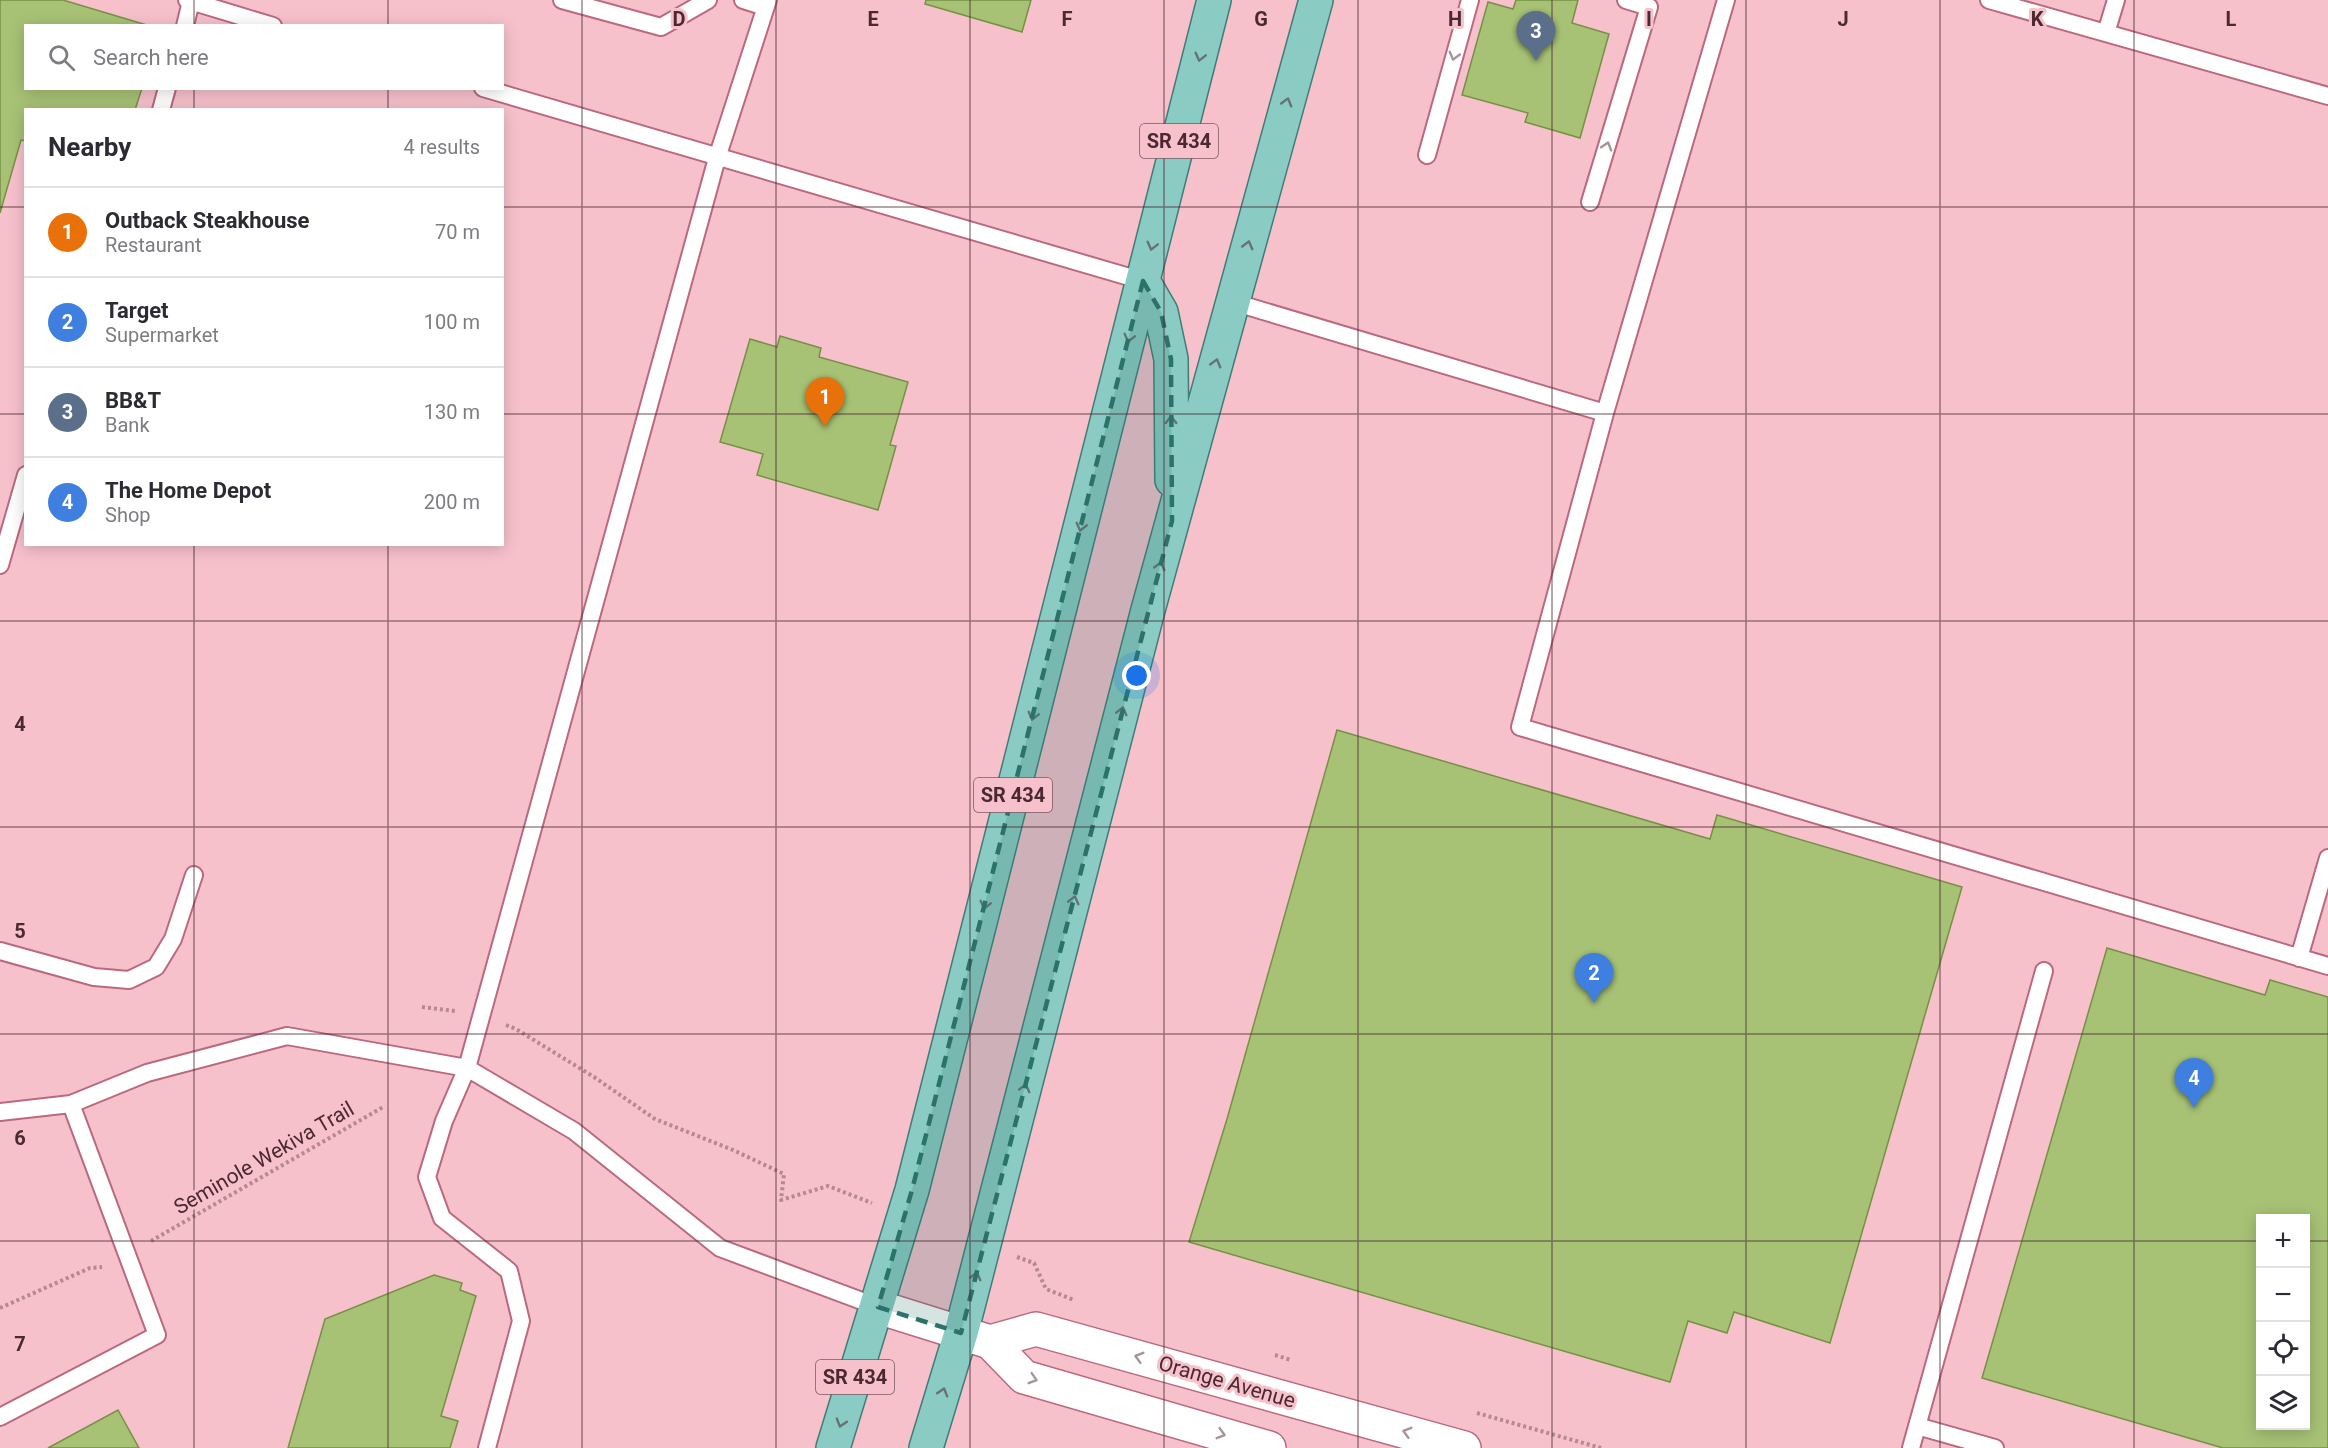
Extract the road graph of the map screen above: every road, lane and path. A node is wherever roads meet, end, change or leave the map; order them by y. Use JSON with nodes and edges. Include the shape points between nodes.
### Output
{"nodes":[{"id":1,"x":562,"y":0,"type":"edge"},
{"id":2,"x":708,"y":0,"type":"edge"},
{"id":3,"x":743,"y":0,"type":"edge"},
{"id":4,"x":1214,"y":0,"type":"edge"},
{"id":5,"x":1316,"y":0,"type":"edge"},
{"id":6,"x":1470,"y":0,"type":"edge"},
{"id":7,"x":1626,"y":0,"type":"edge"},
{"id":8,"x":1726,"y":0,"type":"edge"},
{"id":9,"x":1989,"y":0,"type":"edge"},
{"id":10,"x":2116,"y":0,"type":"edge"},
{"id":11,"x":189,"y":1,"type":"edge"},
{"id":12,"x":767,"y":4,"type":"edge"},
{"id":13,"x":185,"y":24,"type":"edge"},
{"id":14,"x":266,"y":24,"type":"edge"},
{"id":15,"x":2106,"y":33,"type":"junction"},
{"id":16,"x":166,"y":90,"type":"edge"},
{"id":17,"x":490,"y":90,"type":"edge"},
{"id":18,"x":2328,"y":96,"type":"edge"},
{"id":19,"x":162,"y":108,"type":"edge"},
{"id":20,"x":1427,"y":155,"type":"dead end"},
{"id":21,"x":717,"y":158,"type":"junction"},
{"id":22,"x":1590,"y":202,"type":"dead end"},
{"id":23,"x":1143,"y":281,"type":"junction"},
{"id":24,"x":1233,"y":302,"type":"junction"},
{"id":25,"x":1605,"y":413,"type":"junction"},
{"id":26,"x":24,"y":482,"type":"edge"},
{"id":27,"x":1172,"y":521,"type":"junction"},
{"id":28,"x":0,"y":565,"type":"edge"},
{"id":29,"x":2328,"y":858,"type":"edge"},
{"id":30,"x":194,"y":875,"type":"dead end"},
{"id":31,"x":0,"y":951,"type":"edge"},
{"id":32,"x":2299,"y":958,"type":"junction"},
{"id":33,"x":2328,"y":966,"type":"edge"},
{"id":34,"x":2044,"y":971,"type":"dead end"},
{"id":35,"x":422,"y":1007,"type":"dead end"},
{"id":36,"x":462,"y":1012,"type":"dead end"},
{"id":37,"x":516,"y":1029,"type":"dead end"},
{"id":38,"x":467,"y":1068,"type":"junction"},
{"id":39,"x":71,"y":1104,"type":"junction"},
{"id":40,"x":385,"y":1106,"type":"dead end"},
{"id":41,"x":0,"y":1112,"type":"edge"},
{"id":42,"x":828,"y":1186,"type":"dead end"},
{"id":43,"x":157,"y":1237,"type":"dead end"},
{"id":44,"x":102,"y":1267,"type":"dead end"},
{"id":45,"x":878,"y":1307,"type":"junction"},
{"id":46,"x":0,"y":1308,"type":"edge"},
{"id":47,"x":976,"y":1337,"type":"junction"},
{"id":48,"x":0,"y":1417,"type":"edge"},
{"id":49,"x":1917,"y":1426,"type":"junction"},
{"id":50,"x":487,"y":1448,"type":"edge"},
{"id":51,"x":833,"y":1448,"type":"edge"},
{"id":52,"x":926,"y":1448,"type":"edge"},
{"id":53,"x":1269,"y":1448,"type":"edge"},
{"id":54,"x":1464,"y":1448,"type":"edge"},
{"id":55,"x":1911,"y":1448,"type":"edge"},
{"id":56,"x":1995,"y":1448,"type":"edge"}],
"edges":[{"from":1,"to":2,"type":"lane","via":[[661,27]]},
{"from":3,"to":12,"type":"lane"},
{"from":4,"to":23,"type":"main road","number":"SR 434","one_way":true},
{"from":24,"to":5,"type":"main road","one_way":true},
{"from":6,"to":20,"type":"lane","one_way":true},
{"from":22,"to":7,"type":"lane","one_way":true,"via":[[1649,7]]},
{"from":8,"to":25,"type":"lane"},
{"from":9,"to":15,"type":"lane"},
{"from":10,"to":15,"type":"lane"},
{"from":11,"to":13,"type":"lane"},
{"from":11,"to":14,"type":"lane"},
{"from":12,"to":21,"type":"lane"},
{"from":15,"to":18,"type":"lane"},
{"from":16,"to":19,"type":"lane"},
{"from":17,"to":21,"type":"lane"},
{"from":21,"to":23,"type":"lane"},
{"from":21,"to":38,"type":"lane"},
{"from":27,"to":23,"type":"main road","one_way":true,"via":[[1171,359],[1161,312]]},
{"from":23,"to":45,"type":"main road","number":"SR 434","one_way":true,"via":[[912,1190]]},
{"from":24,"to":25,"type":"lane"},
{"from":27,"to":24,"type":"main road","one_way":true},
{"from":25,"to":32,"type":"lane","via":[[1520,727]]},
{"from":26,"to":28,"type":"lane"},
{"from":47,"to":27,"type":"main road","one_way":true},
{"from":29,"to":32,"type":"lane"},
{"from":30,"to":31,"type":"lane","via":[[173,939],[156,967],[129,980],[94,977]]},
{"from":32,"to":33,"type":"lane"},
{"from":34,"to":49,"type":"lane"},
{"from":35,"to":36,"type":"path"},
{"from":37,"to":42,"type":"path","via":[[655,1119],[784,1174],[781,1200]]},
{"from":38,"to":39,"type":"lane","via":[[287,1036],[147,1073]]},
{"from":38,"to":45,"type":"lane","via":[[574,1131],[720,1248]]},
{"from":38,"to":50,"type":"lane","via":[[444,1121],[427,1177],[442,1218],[509,1271],[521,1321]]},
{"from":39,"to":41,"type":"lane"},
{"from":39,"to":48,"type":"lane","via":[[157,1335]]},
{"from":40,"to":43,"type":"path","name":"Seminole Wekiva Trail"},
{"from":44,"to":46,"type":"path","via":[[90,1268]]},
{"from":45,"to":47,"type":"street"},
{"from":45,"to":51,"type":"main road","number":"SR 434","one_way":true},
{"from":52,"to":47,"type":"main road","one_way":true},
{"from":47,"to":53,"type":"street","one_way":true,"via":[[1024,1377]]},
{"from":54,"to":47,"type":"street","name":"Orange Avenue","one_way":true,"via":[[1036,1329]]},
{"from":49,"to":55,"type":"lane"},
{"from":49,"to":56,"type":"lane"}]}
